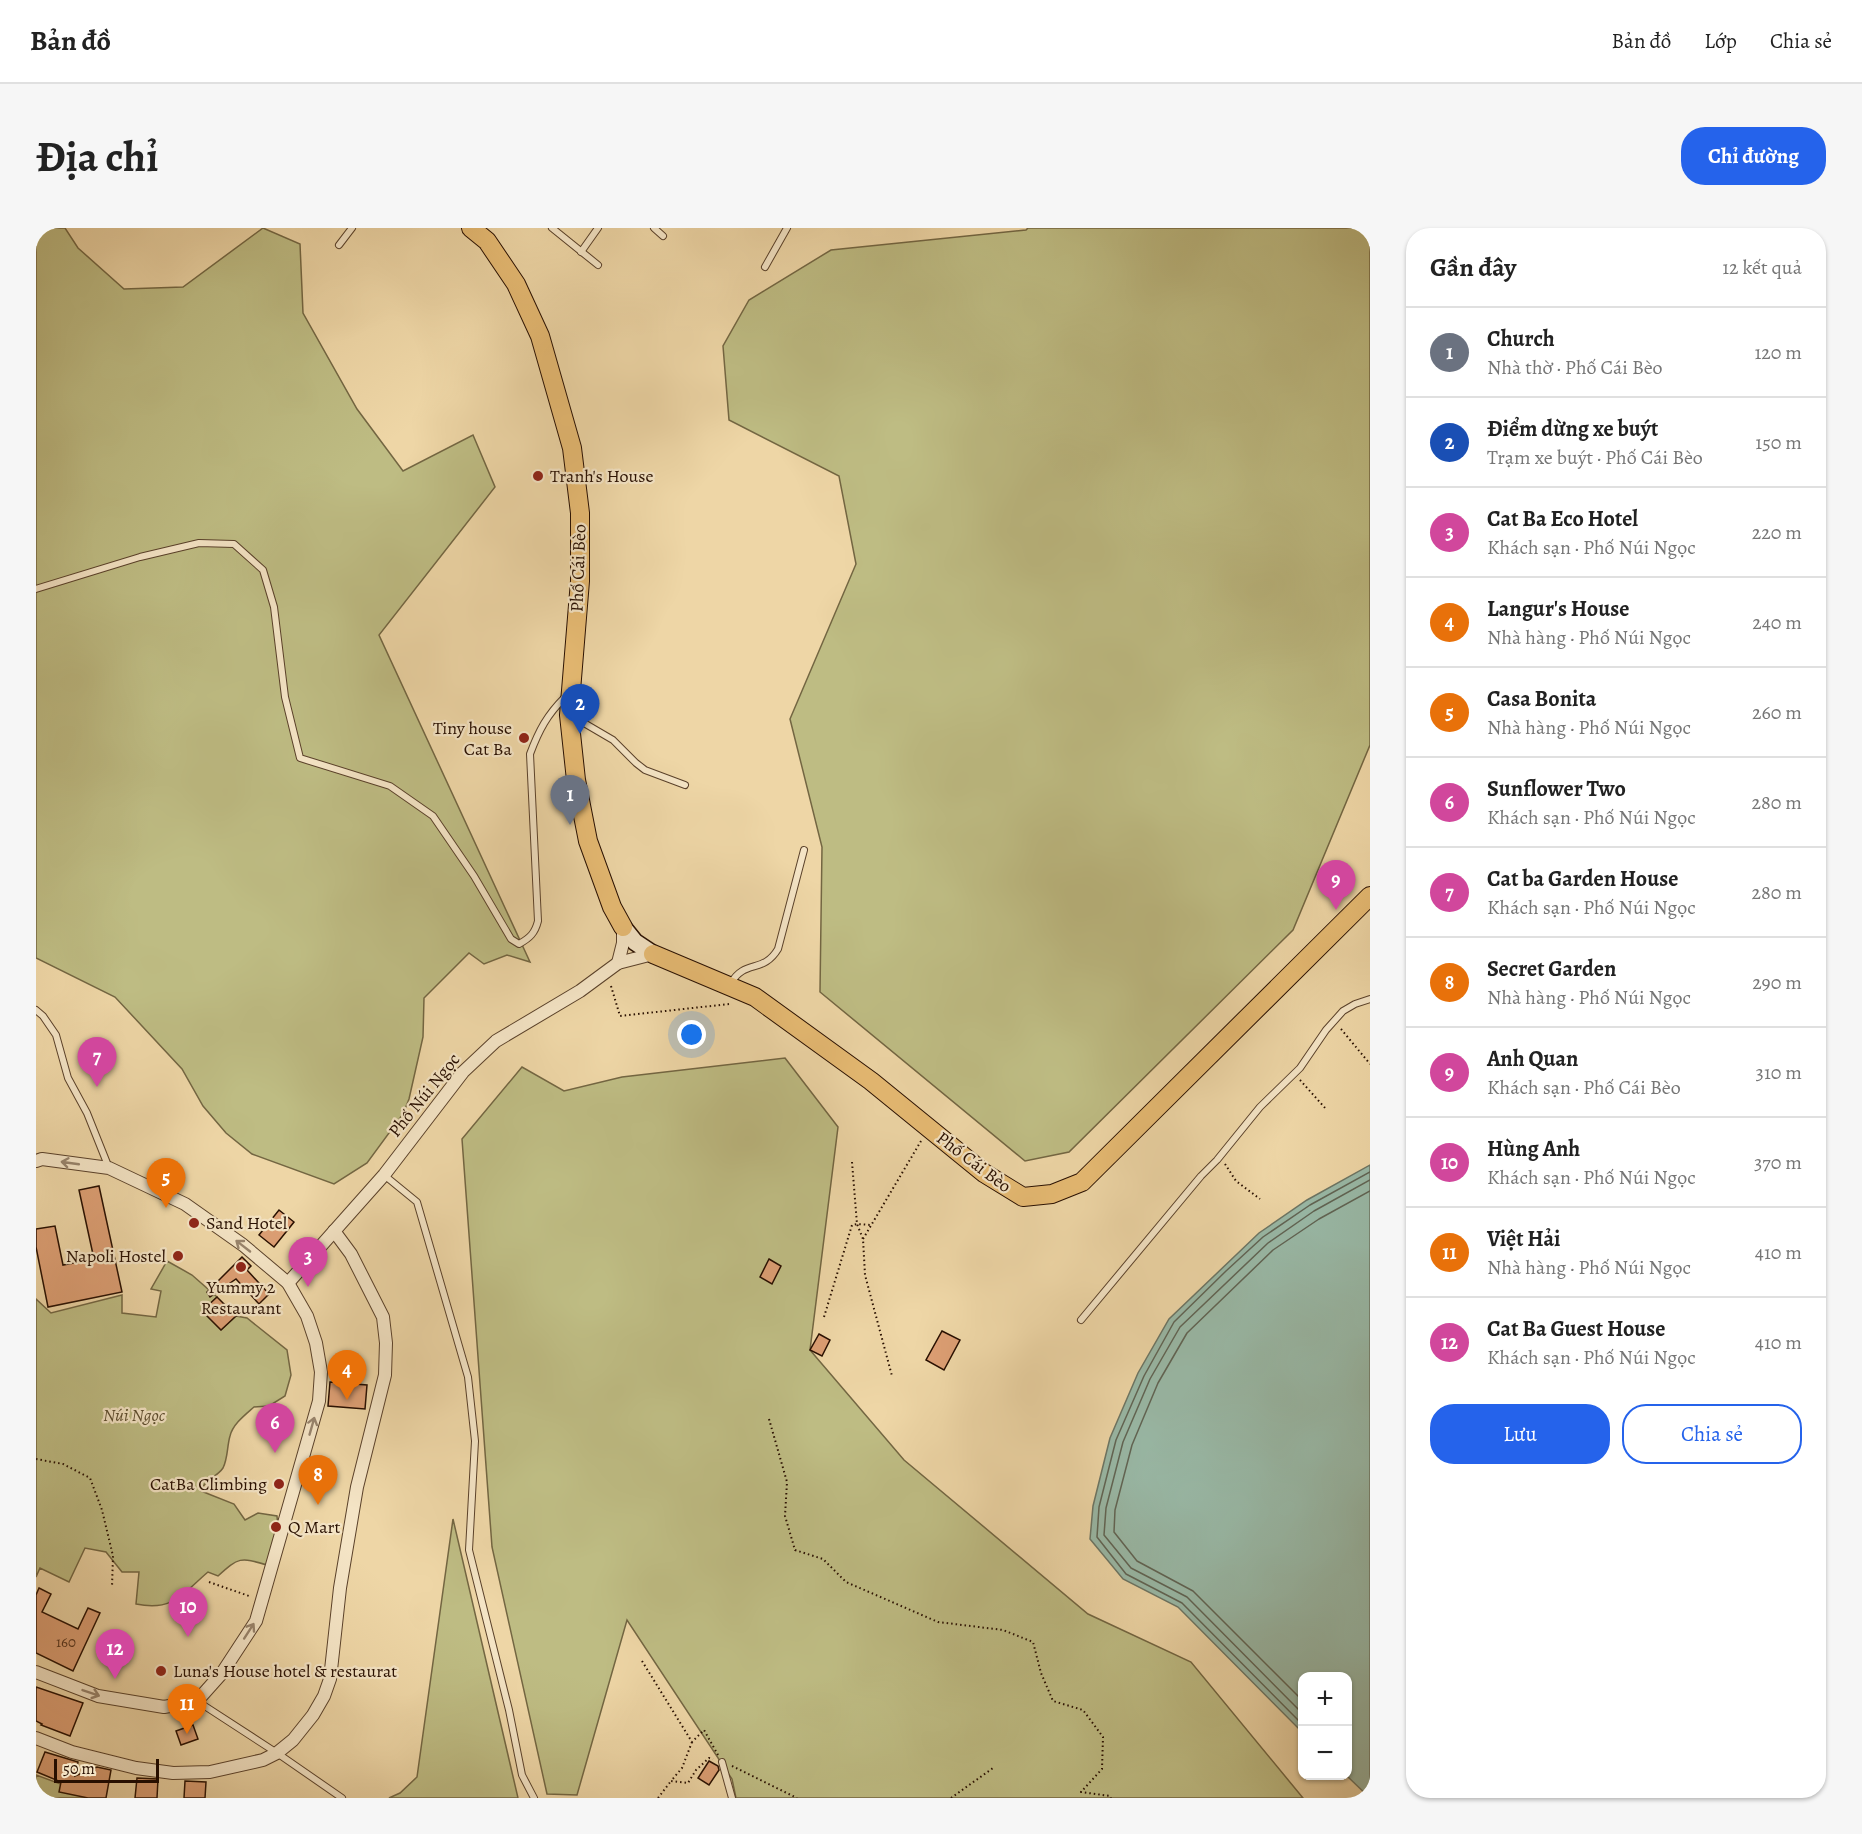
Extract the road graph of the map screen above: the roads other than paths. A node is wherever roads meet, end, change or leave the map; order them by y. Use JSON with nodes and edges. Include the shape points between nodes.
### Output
{"nodes":[{"id":1,"x":352,"y":228,"type":"edge"},
{"id":2,"x":471,"y":228,"type":"edge"},
{"id":3,"x":552,"y":228,"type":"edge"},
{"id":4,"x":598,"y":228,"type":"edge"},
{"id":5,"x":654,"y":228,"type":"edge"},
{"id":6,"x":787,"y":228,"type":"edge"},
{"id":7,"x":663,"y":236,"type":"dead end"},
{"id":8,"x":339,"y":246,"type":"dead end"},
{"id":9,"x":581,"y":252,"type":"junction"},
{"id":10,"x":598,"y":265,"type":"dead end"},
{"id":11,"x":765,"y":267,"type":"dead end"},
{"id":12,"x":36,"y":589,"type":"edge"},
{"id":13,"x":571,"y":691,"type":"junction"},
{"id":14,"x":569,"y":715,"type":"junction"},
{"id":15,"x":686,"y":785,"type":"dead end"},
{"id":16,"x":804,"y":850,"type":"dead end"},
{"id":17,"x":1370,"y":896,"type":"edge"},
{"id":18,"x":623,"y":927,"type":"junction"},
{"id":19,"x":653,"y":954,"type":"junction"},
{"id":20,"x":618,"y":963,"type":"junction"},
{"id":21,"x":729,"y":986,"type":"junction"},
{"id":22,"x":1370,"y":999,"type":"edge"},
{"id":23,"x":36,"y":1010,"type":"edge"},
{"id":24,"x":36,"y":1161,"type":"edge"},
{"id":25,"x":109,"y":1168,"type":"junction"},
{"id":26,"x":384,"y":1175,"type":"junction"},
{"id":27,"x":334,"y":1231,"type":"junction"},
{"id":28,"x":288,"y":1283,"type":"junction"},
{"id":29,"x":1082,"y":1320,"type":"dead end"},
{"id":30,"x":36,"y":1672,"type":"edge"},
{"id":31,"x":197,"y":1701,"type":"junction"},
{"id":32,"x":36,"y":1738,"type":"edge"},
{"id":33,"x":277,"y":1753,"type":"junction"},
{"id":34,"x":722,"y":1762,"type":"road end"},
{"id":35,"x":342,"y":1798,"type":"edge"},
{"id":36,"x":534,"y":1798,"type":"edge"},
{"id":37,"x":732,"y":1798,"type":"edge"}],
"edges":[{"from":1,"to":8,"type":"lane"},
{"from":2,"to":13,"type":"main road","name":"Phố Cái Bèo","via":[[488,241],[516,284],[540,336],[572,448],[580,513],[580,581]]},
{"from":3,"to":9,"type":"lane"},
{"from":4,"to":9,"type":"lane"},
{"from":5,"to":7,"type":"lane"},
{"from":6,"to":11,"type":"lane"},
{"from":9,"to":10,"type":"lane"},
{"from":12,"to":13,"type":"lane","via":[[200,543],[234,544],[263,570],[274,607],[285,697],[300,758],[390,786],[433,816],[511,939],[519,944],[528,940],[538,921],[530,754],[540,728]]},
{"from":13,"to":14,"type":"main road","name":"Phố Cái Bèo"},
{"from":14,"to":15,"type":"lane","via":[[613,740],[645,770]]},
{"from":14,"to":18,"type":"main road","name":"Phố Cái Bèo","via":[[588,841]]},
{"from":16,"to":21,"type":"lane","via":[[778,949],[769,961],[739,972]]},
{"from":17,"to":21,"type":"main road","name":"Phố Cái Bèo","via":[[1082,1182],[1052,1194],[1023,1197],[984,1173],[871,1081],[755,997]]},
{"from":18,"to":19,"type":"main road","name":"Phố Cái Bèo","via":[[635,942]]},
{"from":18,"to":20,"type":"street"},
{"from":19,"to":20,"type":"street"},
{"from":19,"to":21,"type":"main road","name":"Phố Cái Bèo"},
{"from":20,"to":26,"type":"street","name":"Phố Núi Ngọc","via":[[496,1041],[463,1072]]},
{"from":22,"to":29,"type":"lane","via":[[1343,1011],[1332,1023],[1295,1074],[1260,1107]]},
{"from":23,"to":25,"type":"lane","via":[[56,1035],[68,1078]]},
{"from":25,"to":24,"type":"street","one_way":true},
{"from":28,"to":25,"type":"street","one_way":true,"via":[[185,1204]]},
{"from":26,"to":27,"type":"street","name":"Phố Núi Ngọc"},
{"from":26,"to":36,"type":"lane","via":[[417,1202],[468,1377],[475,1441],[469,1550],[522,1775]]},
{"from":27,"to":28,"type":"street","name":"Phố Núi Ngọc"},
{"from":27,"to":33,"type":"street","via":[[351,1254],[383,1317],[386,1375],[357,1487],[330,1679],[313,1715]]},
{"from":31,"to":28,"type":"street","one_way":true,"via":[[222,1673],[256,1621],[320,1401],[316,1343],[307,1316]]},
{"from":30,"to":31,"type":"street","one_way":true,"via":[[98,1696],[164,1707]]},
{"from":31,"to":33,"type":"lane"},
{"from":32,"to":33,"type":"street","via":[[82,1755],[173,1773],[210,1772]]},
{"from":33,"to":35,"type":"lane"},
{"from":34,"to":37,"type":"lane"}]}
